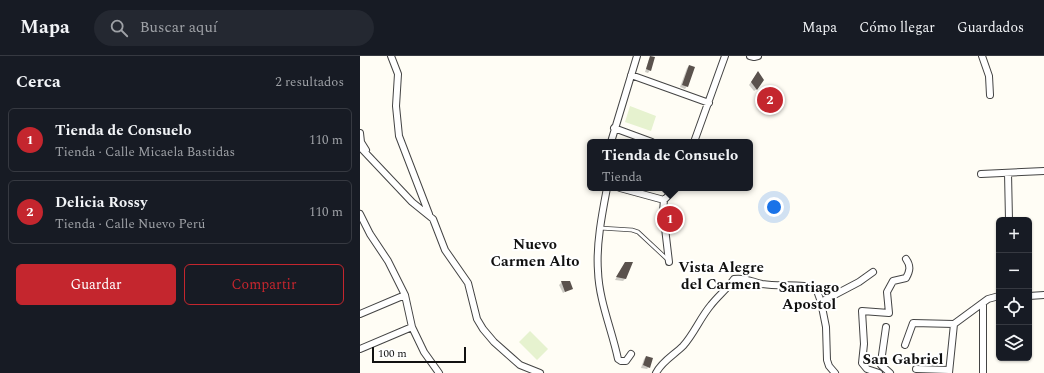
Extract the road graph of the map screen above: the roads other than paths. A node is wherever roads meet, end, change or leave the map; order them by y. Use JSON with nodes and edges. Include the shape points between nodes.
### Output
{"nodes":[{"id":1,"x":391,"y":56,"type":"edge"},
{"id":2,"x":638,"y":56,"type":"edge"},
{"id":3,"x":726,"y":56,"type":"edge"},
{"id":4,"x":750,"y":56,"type":"edge"},
{"id":5,"x":758,"y":56,"type":"edge"},
{"id":6,"x":982,"y":56,"type":"edge"},
{"id":7,"x":631,"y":75,"type":"junction"},
{"id":8,"x":990,"y":95,"type":"dead end"},
{"id":9,"x":708,"y":102,"type":"junction"},
{"id":10,"x":614,"y":128,"type":"junction"},
{"id":11,"x":360,"y":133,"type":"edge"},
{"id":12,"x":612,"y":139,"type":"edge"},
{"id":13,"x":644,"y":139,"type":"edge"},
{"id":14,"x":695,"y":139,"type":"edge"},
{"id":15,"x":360,"y":147,"type":"edge"},
{"id":16,"x":370,"y":158,"type":"junction"},
{"id":17,"x":1044,"y":171,"type":"edge"},
{"id":18,"x":1008,"y":173,"type":"junction"},
{"id":19,"x":981,"y":174,"type":"dead end"},
{"id":20,"x":606,"y":191,"type":"edge"},
{"id":21,"x":631,"y":191,"type":"edge"},
{"id":22,"x":673,"y":191,"type":"edge"},
{"id":23,"x":664,"y":200,"type":"junction"},
{"id":24,"x":360,"y":214,"type":"edge"},
{"id":25,"x":429,"y":214,"type":"junction"},
{"id":26,"x":1009,"y":217,"type":"edge"},
{"id":27,"x":600,"y":228,"type":"junction"},
{"id":28,"x":906,"y":259,"type":"dead end"},
{"id":29,"x":669,"y":262,"type":"joint"},
{"id":30,"x":873,"y":272,"type":"dead end"},
{"id":31,"x":405,"y":295,"type":"junction"},
{"id":32,"x":1044,"y":295,"type":"edge"},
{"id":33,"x":996,"y":296,"type":"edge"},
{"id":34,"x":1032,"y":296,"type":"edge"},
{"id":35,"x":821,"y":302,"type":"junction"},
{"id":36,"x":983,"y":303,"type":"junction"},
{"id":37,"x":360,"y":314,"type":"edge"},
{"id":38,"x":954,"y":324,"type":"junction"},
{"id":39,"x":412,"y":327,"type":"junction"},
{"id":40,"x":886,"y":327,"type":"dead end"},
{"id":41,"x":905,"y":345,"type":"dead end"},
{"id":42,"x":360,"y":349,"type":"edge"},
{"id":43,"x":631,"y":354,"type":"dead end"},
{"id":44,"x":916,"y":369,"type":"dead end"},
{"id":45,"x":949,"y":371,"type":"edge"},
{"id":46,"x":439,"y":373,"type":"edge"},
{"id":47,"x":540,"y":373,"type":"edge"},
{"id":48,"x":656,"y":373,"type":"edge"},
{"id":49,"x":835,"y":373,"type":"edge"},
{"id":50,"x":879,"y":373,"type":"edge"},
{"id":51,"x":890,"y":373,"type":"edge"},
{"id":52,"x":983,"y":373,"type":"edge"}],
"edges":[{"from":1,"to":25,"type":"street","via":[[398,74],[396,106],[400,136]]},
{"from":2,"to":7,"type":"street"},
{"from":3,"to":9,"type":"street"},
{"from":4,"to":5,"type":"street"},
{"from":6,"to":8,"type":"street"},
{"from":7,"to":9,"type":"street"},
{"from":7,"to":10,"type":"street"},
{"from":9,"to":14,"type":"street"},
{"from":10,"to":12,"type":"street"},
{"from":10,"to":13,"type":"street"},
{"from":11,"to":16,"type":"street","via":[[361,142]]},
{"from":15,"to":16,"type":"street"},
{"from":16,"to":25,"type":"street","via":[[412,202]]},
{"from":17,"to":18,"type":"street"},
{"from":18,"to":19,"type":"street"},
{"from":18,"to":26,"type":"street"},
{"from":20,"to":27,"type":"street"},
{"from":21,"to":23,"type":"street"},
{"from":22,"to":23,"type":"street"},
{"from":23,"to":29,"type":"street","via":[[663,221]]},
{"from":24,"to":31,"type":"street"},
{"from":25,"to":47,"type":"street","via":[[444,250],[468,283],[477,319],[483,329],[520,365]]},
{"from":27,"to":29,"type":"lane","via":[[638,232]]},
{"from":27,"to":43,"type":"street","via":[[598,271],[601,292],[618,359],[626,361]]},
{"from":28,"to":50,"type":"street","via":[[910,271],[906,278],[893,281],[887,292],[889,313],[862,311],[862,361],[865,368]]},
{"from":30,"to":35,"type":"street"},
{"from":31,"to":37,"type":"street"},
{"from":31,"to":39,"type":"street"},
{"from":32,"to":34,"type":"street"},
{"from":33,"to":36,"type":"street"},
{"from":35,"to":48,"type":"street","via":[[818,290],[814,287],[762,284],[741,278],[734,279],[726,291],[711,304],[693,334]]},
{"from":35,"to":49,"type":"street","via":[[826,328],[827,360]]},
{"from":36,"to":38,"type":"street"},
{"from":36,"to":52,"type":"street"},
{"from":38,"to":41,"type":"street","via":[[913,323]]},
{"from":38,"to":45,"type":"street"},
{"from":39,"to":42,"type":"street"},
{"from":39,"to":46,"type":"street","via":[[424,352]]},
{"from":40,"to":51,"type":"street","via":[[881,362]]},
{"from":44,"to":45,"type":"street"}]}
